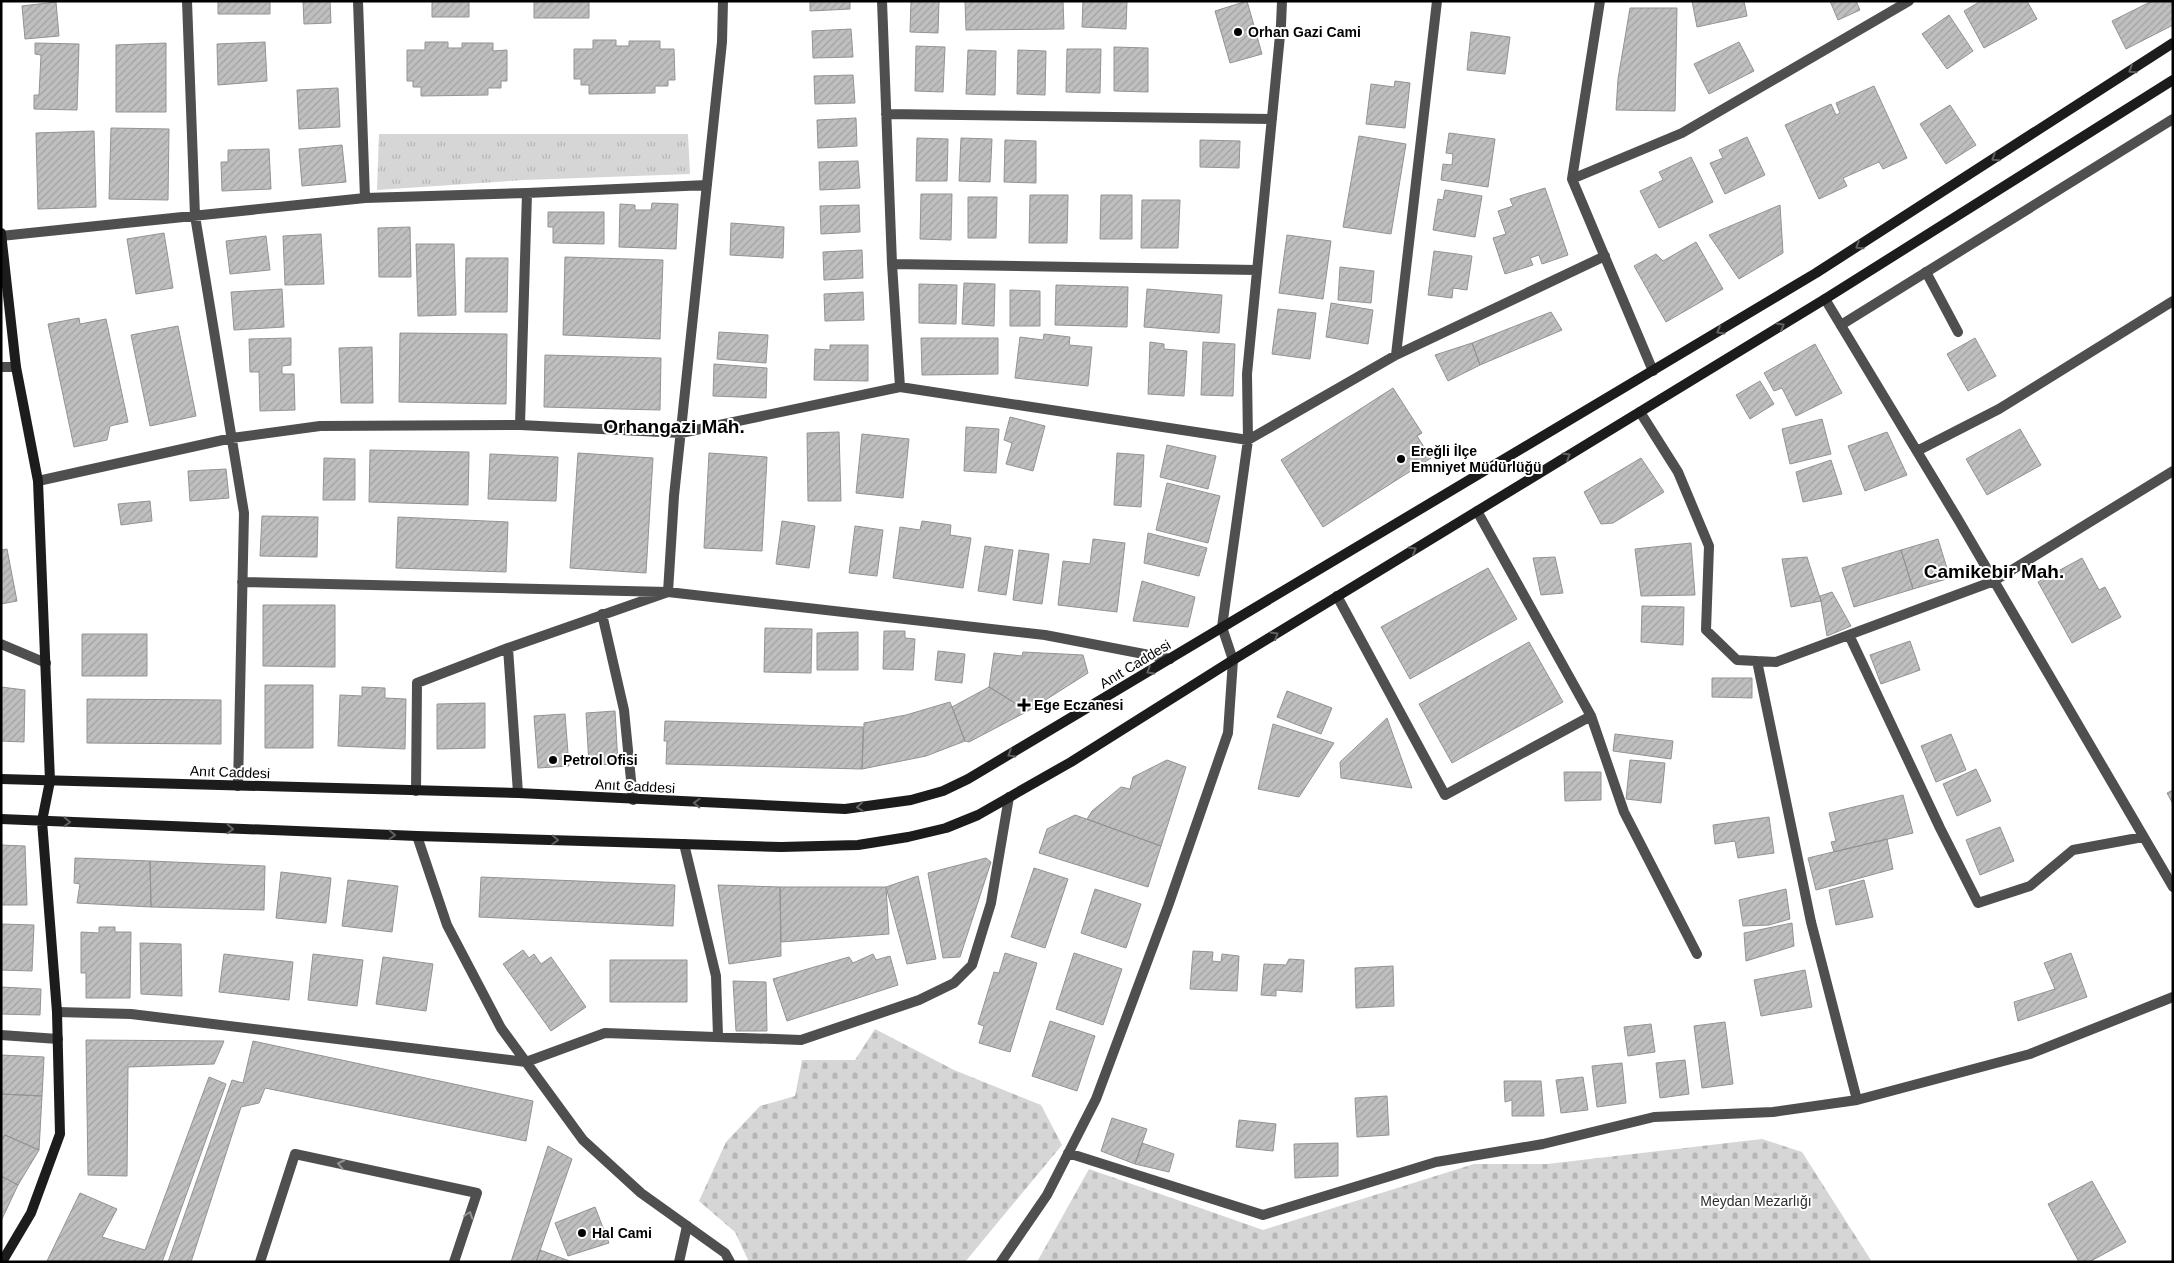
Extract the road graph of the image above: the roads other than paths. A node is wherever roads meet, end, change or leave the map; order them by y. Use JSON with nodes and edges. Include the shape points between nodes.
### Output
{"nodes":[{"id":1,"x":187,"y":1,"type":"edge"},
{"id":2,"x":358,"y":1,"type":"edge"},
{"id":3,"x":723,"y":1,"type":"edge"},
{"id":4,"x":882,"y":1,"type":"edge"},
{"id":5,"x":1282,"y":1,"type":"edge"},
{"id":6,"x":1437,"y":1,"type":"edge"},
{"id":7,"x":1600,"y":1,"type":"edge"},
{"id":8,"x":1909,"y":1,"type":"edge"},
{"id":9,"x":2173,"y":43,"type":"edge"},
{"id":10,"x":2173,"y":80,"type":"edge"},
{"id":11,"x":886,"y":114,"type":"junction"},
{"id":12,"x":1272,"y":119,"type":"junction"},
{"id":13,"x":2173,"y":119,"type":"edge"},
{"id":14,"x":1572,"y":179,"type":"junction"},
{"id":15,"x":707,"y":185,"type":"junction"},
{"id":16,"x":527,"y":193,"type":"junction"},
{"id":17,"x":365,"y":198,"type":"junction"},
{"id":18,"x":195,"y":216,"type":"junction"},
{"id":19,"x":1,"y":234,"type":"edge"},
{"id":20,"x":1605,"y":256,"type":"junction"},
{"id":21,"x":892,"y":264,"type":"junction"},
{"id":22,"x":1257,"y":270,"type":"junction"},
{"id":23,"x":1926,"y":272,"type":"junction"},
{"id":24,"x":1825,"y":299,"type":"junction"},
{"id":25,"x":2173,"y":301,"type":"edge"},
{"id":26,"x":1841,"y":325,"type":"junction"},
{"id":27,"x":1958,"y":332,"type":"dead end"},
{"id":28,"x":1396,"y":355,"type":"junction"},
{"id":29,"x":1,"y":366,"type":"edge"},
{"id":30,"x":16,"y":368,"type":"junction"},
{"id":31,"x":1653,"y":371,"type":"junction"},
{"id":32,"x":900,"y":387,"type":"junction"},
{"id":33,"x":1640,"y":412,"type":"junction"},
{"id":34,"x":520,"y":424,"type":"junction"},
{"id":35,"x":681,"y":433,"type":"junction"},
{"id":36,"x":232,"y":438,"type":"junction"},
{"id":37,"x":1248,"y":440,"type":"junction"},
{"id":38,"x":1916,"y":451,"type":"junction"},
{"id":39,"x":2173,"y":471,"type":"edge"},
{"id":40,"x":38,"y":481,"type":"junction"},
{"id":41,"x":1477,"y":511,"type":"junction"},
{"id":42,"x":1994,"y":581,"type":"junction"},
{"id":43,"x":242,"y":582,"type":"junction"},
{"id":44,"x":668,"y":592,"type":"junction"},
{"id":45,"x":1337,"y":596,"type":"junction"},
{"id":46,"x":602,"y":614,"type":"junction"},
{"id":47,"x":1222,"y":627,"type":"junction"},
{"id":48,"x":1849,"y":635,"type":"junction"},
{"id":49,"x":1,"y":644,"type":"edge"},
{"id":50,"x":508,"y":648,"type":"junction"},
{"id":51,"x":1170,"y":659,"type":"junction"},
{"id":52,"x":1233,"y":660,"type":"junction"},
{"id":53,"x":1756,"y":661,"type":"junction"},
{"id":54,"x":46,"y":663,"type":"junction"},
{"id":55,"x":1591,"y":716,"type":"junction"},
{"id":56,"x":1,"y":779,"type":"edge"},
{"id":57,"x":50,"y":781,"type":"junction"},
{"id":58,"x":238,"y":786,"type":"junction"},
{"id":59,"x":416,"y":791,"type":"junction"},
{"id":60,"x":518,"y":794,"type":"junction"},
{"id":61,"x":1009,"y":797,"type":"junction"},
{"id":62,"x":633,"y":800,"type":"junction"},
{"id":63,"x":1,"y":819,"type":"edge"},
{"id":64,"x":42,"y":821,"type":"junction"},
{"id":65,"x":417,"y":836,"type":"junction"},
{"id":66,"x":2143,"y":837,"type":"junction"},
{"id":67,"x":684,"y":844,"type":"junction"},
{"id":68,"x":2173,"y":887,"type":"edge"},
{"id":69,"x":1697,"y":954,"type":"dead end"},
{"id":70,"x":2173,"y":997,"type":"edge"},
{"id":71,"x":57,"y":1012,"type":"junction"},
{"id":72,"x":1,"y":1035,"type":"edge"},
{"id":73,"x":718,"y":1036,"type":"junction"},
{"id":74,"x":58,"y":1039,"type":"junction"},
{"id":75,"x":526,"y":1062,"type":"junction"},
{"id":76,"x":1857,"y":1100,"type":"junction"},
{"id":77,"x":1068,"y":1153,"type":"junction"},
{"id":78,"x":687,"y":1226,"type":"junction"},
{"id":79,"x":2,"y":1262,"type":"edge"},
{"id":80,"x":260,"y":1262,"type":"edge"},
{"id":81,"x":454,"y":1262,"type":"edge"},
{"id":82,"x":679,"y":1262,"type":"edge"},
{"id":83,"x":730,"y":1262,"type":"edge"},
{"id":84,"x":1000,"y":1262,"type":"edge"}],
"edges":[{"from":1,"to":18,"type":"street"},
{"from":2,"to":17,"type":"street"},
{"from":3,"to":15,"type":"street","via":[[722,42]]},
{"from":4,"to":11,"type":"street"},
{"from":5,"to":12,"type":"street"},
{"from":6,"to":28,"type":"street"},
{"from":7,"to":14,"type":"street"},
{"from":8,"to":14,"type":"street","via":[[1682,133]]},
{"from":9,"to":31,"type":"main road","name":"Anıt Caddesi","one_way":true,"via":[[1816,273]]},
{"from":10,"to":24,"type":"main road"},
{"from":11,"to":12,"type":"street"},
{"from":11,"to":21,"type":"street"},
{"from":12,"to":22,"type":"street"},
{"from":13,"to":23,"type":"street"},
{"from":14,"to":20,"type":"street"},
{"from":15,"to":16,"type":"street"},
{"from":15,"to":35,"type":"street"},
{"from":16,"to":17,"type":"street"},
{"from":16,"to":34,"type":"street"},
{"from":17,"to":18,"type":"street"},
{"from":18,"to":19,"type":"street"},
{"from":18,"to":36,"type":"street"},
{"from":19,"to":30,"type":"main road"},
{"from":20,"to":28,"type":"street"},
{"from":20,"to":31,"type":"street"},
{"from":21,"to":22,"type":"street"},
{"from":21,"to":32,"type":"street"},
{"from":22,"to":37,"type":"street","via":[[1247,374]]},
{"from":23,"to":26,"type":"street"},
{"from":23,"to":27,"type":"street"},
{"from":24,"to":26,"type":"street"},
{"from":33,"to":24,"type":"main road","one_way":true},
{"from":25,"to":38,"type":"street","via":[[1999,409]]},
{"from":26,"to":38,"type":"street"},
{"from":28,"to":37,"type":"street"},
{"from":29,"to":30,"type":"street"},
{"from":30,"to":40,"type":"main road"},
{"from":31,"to":47,"type":"main road","name":"Anıt Caddesi"},
{"from":32,"to":35,"type":"street"},
{"from":32,"to":37,"type":"street"},
{"from":41,"to":33,"type":"main road","one_way":true},
{"from":33,"to":53,"type":"street","via":[[1678,472],[1709,546],[1706,630],[1737,660]]},
{"from":34,"to":35,"type":"street"},
{"from":34,"to":36,"type":"street","via":[[320,426]]},
{"from":35,"to":44,"type":"street"},
{"from":36,"to":40,"type":"street"},
{"from":36,"to":43,"type":"street","via":[[244,513]]},
{"from":37,"to":47,"type":"street"},
{"from":38,"to":42,"type":"street"},
{"from":39,"to":42,"type":"street"},
{"from":40,"to":54,"type":"main road"},
{"from":45,"to":41,"type":"main road","one_way":true},
{"from":41,"to":55,"type":"street"},
{"from":42,"to":48,"type":"street"},
{"from":42,"to":66,"type":"street"},
{"from":43,"to":44,"type":"street"},
{"from":43,"to":58,"type":"street"},
{"from":44,"to":46,"type":"street"},
{"from":44,"to":51,"type":"street","via":[[1045,635]]},
{"from":52,"to":45,"type":"main road","one_way":true},
{"from":45,"to":55,"type":"street","via":[[1445,795]]},
{"from":46,"to":50,"type":"street"},
{"from":46,"to":62,"type":"street","via":[[624,710]]},
{"from":47,"to":51,"type":"main road","name":"Anıt Caddesi"},
{"from":47,"to":52,"type":"street"},
{"from":48,"to":53,"type":"street","via":[[1776,662]]},
{"from":48,"to":66,"type":"street","via":[[1978,903],[2030,886],[2073,850]]},
{"from":49,"to":54,"type":"street"},
{"from":50,"to":59,"type":"street","via":[[417,683]]},
{"from":50,"to":60,"type":"street"},
{"from":51,"to":62,"type":"main road","name":"Anıt Caddesi","one_way":true,"via":[[968,779],[943,791],[911,800],[845,809]]},
{"from":52,"to":61,"type":"main road"},
{"from":52,"to":77,"type":"street","via":[[1228,733],[1096,1099]]},
{"from":53,"to":76,"type":"street","via":[[1811,922]]},
{"from":54,"to":57,"type":"main road"},
{"from":55,"to":69,"type":"street","via":[[1624,812]]},
{"from":56,"to":57,"type":"main road","name":"Anıt Caddesi"},
{"from":57,"to":58,"type":"main road","name":"Anıt Caddesi"},
{"from":57,"to":64,"type":"main road"},
{"from":58,"to":59,"type":"main road","name":"Anıt Caddesi"},
{"from":59,"to":60,"type":"main road","name":"Anıt Caddesi"},
{"from":60,"to":62,"type":"main road","name":"Anıt Caddesi"},
{"from":61,"to":67,"type":"main road","via":[[946,828],[866,844],[826,847]]},
{"from":61,"to":73,"type":"street","via":[[991,903],[972,965],[954,983],[919,1000],[801,1040]]},
{"from":63,"to":64,"type":"main road"},
{"from":64,"to":65,"type":"main road","one_way":true},
{"from":64,"to":71,"type":"main road"},
{"from":65,"to":67,"type":"main road","one_way":true},
{"from":65,"to":75,"type":"street","via":[[447,925],[501,1028]]},
{"from":66,"to":68,"type":"street"},
{"from":67,"to":73,"type":"street","via":[[716,976]]},
{"from":70,"to":76,"type":"street","via":[[2030,1054]]},
{"from":71,"to":74,"type":"main road"},
{"from":71,"to":75,"type":"street","via":[[131,1014]]},
{"from":72,"to":74,"type":"street"},
{"from":73,"to":75,"type":"street","via":[[605,1033]]},
{"from":74,"to":79,"type":"main road","via":[[60,1134],[31,1214]]},
{"from":75,"to":78,"type":"street","via":[[583,1140],[641,1193]]},
{"from":76,"to":77,"type":"street","via":[[1772,1112],[1654,1116],[1543,1144],[1436,1162],[1263,1215]]},
{"from":77,"to":84,"type":"street","via":[[1047,1195]]},
{"from":78,"to":82,"type":"street"},
{"from":78,"to":83,"type":"street","via":[[725,1253]]},
{"from":81,"to":80,"type":"street","one_way":true,"via":[[477,1193],[295,1154]]}]}
